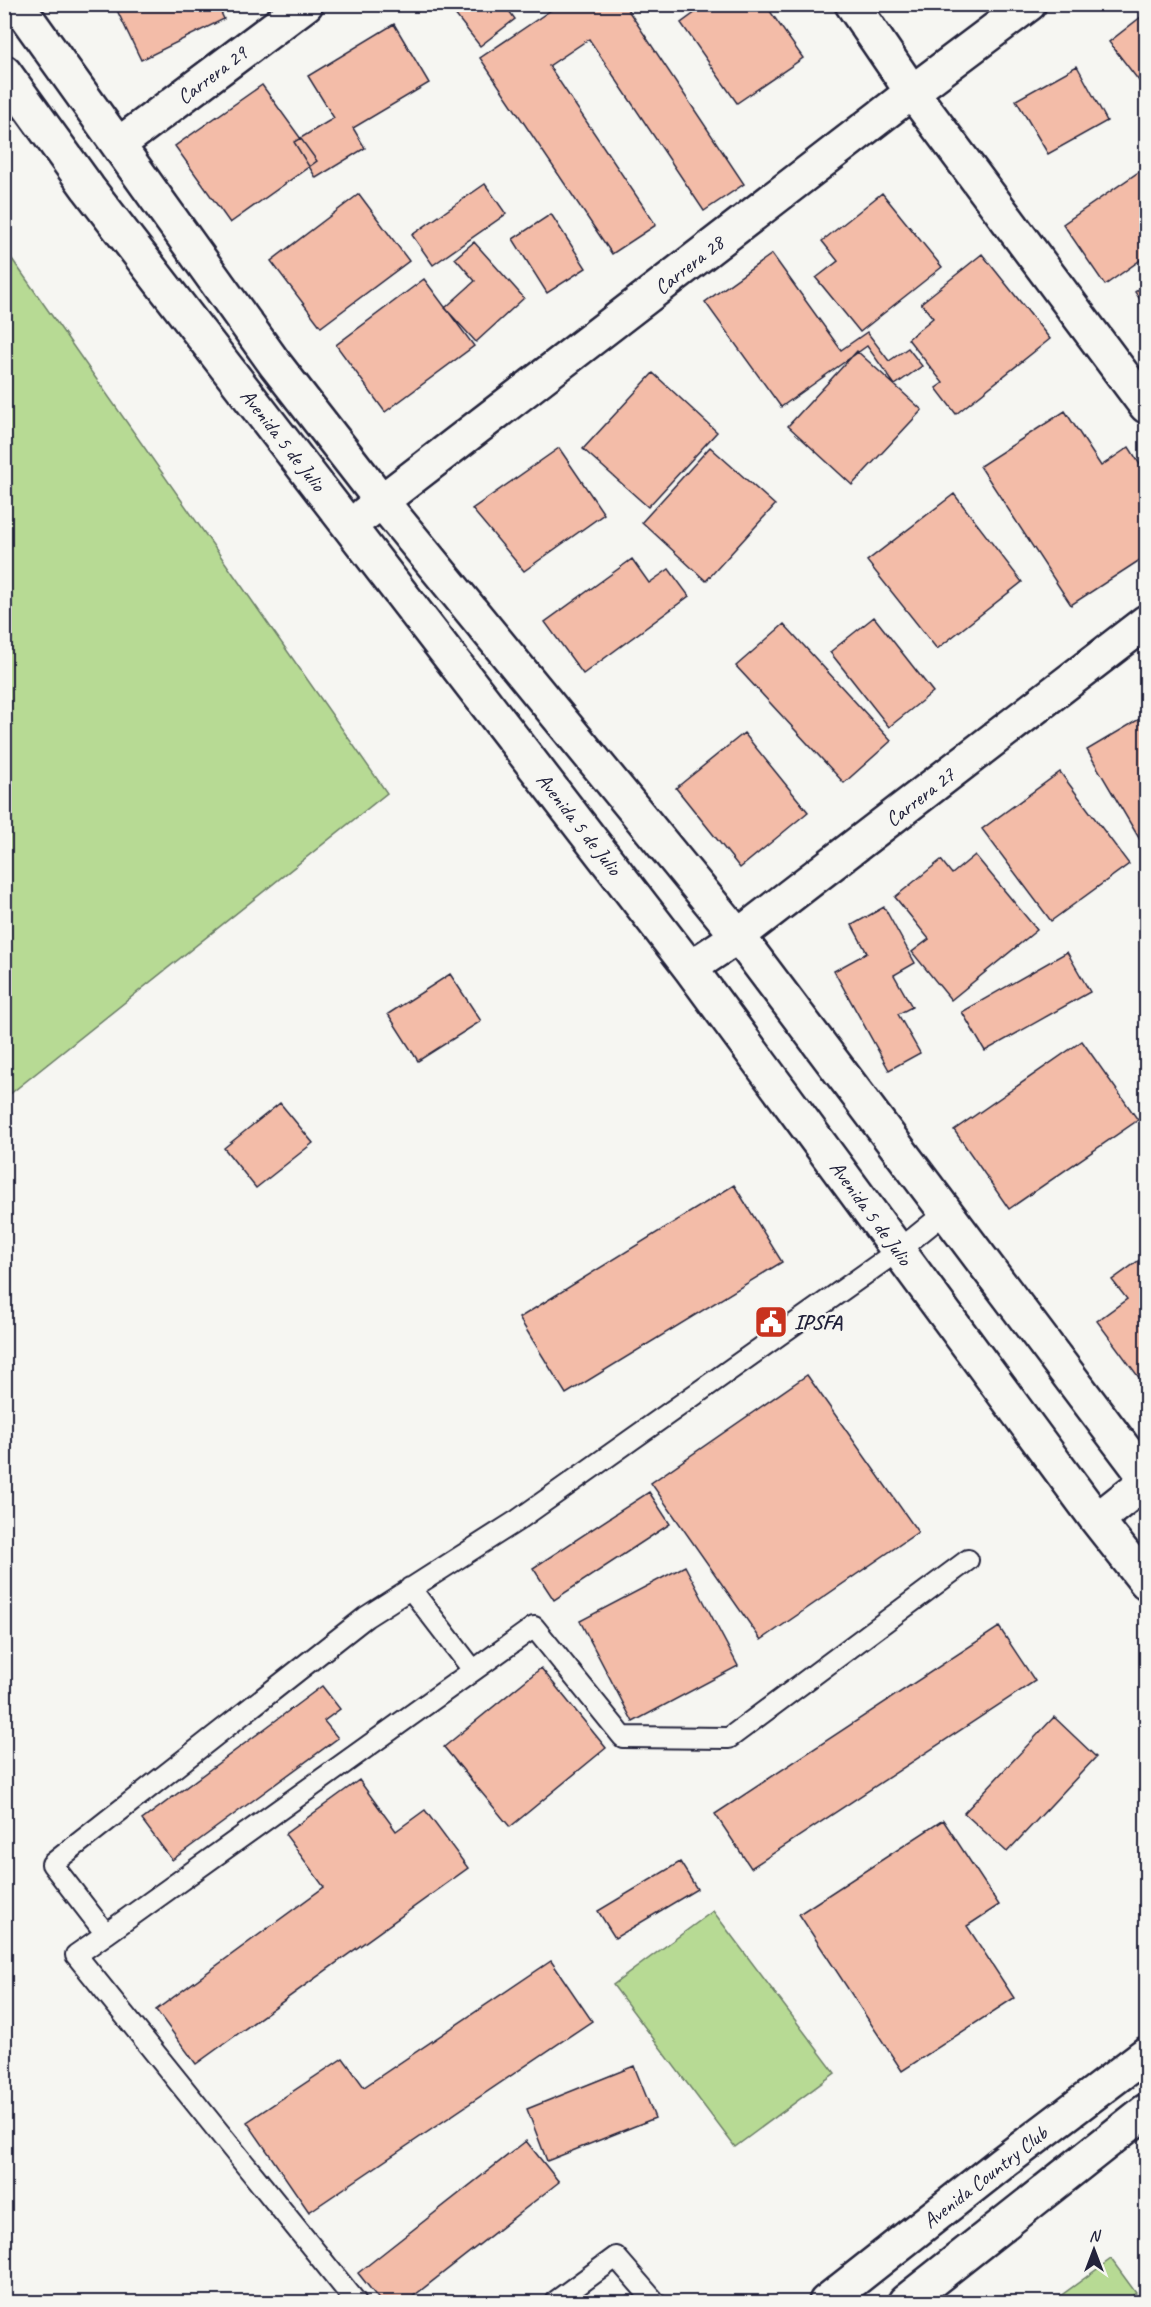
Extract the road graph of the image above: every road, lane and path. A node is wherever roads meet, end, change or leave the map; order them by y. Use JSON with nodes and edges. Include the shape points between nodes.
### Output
{"nodes":[{"id":1,"x":17,"y":4,"type":"edge"},
{"id":2,"x":306,"y":4,"type":"edge"},
{"id":3,"x":852,"y":4,"type":"edge"},
{"id":4,"x":1029,"y":4,"type":"edge"},
{"id":5,"x":4,"y":72,"type":"edge"},
{"id":6,"x":912,"y":92,"type":"junction"},
{"id":7,"x":118,"y":145,"type":"junction"},
{"id":8,"x":1146,"y":406,"type":"edge"},
{"id":9,"x":383,"y":503,"type":"junction"},
{"id":10,"x":349,"y":525,"type":"junction"},
{"id":11,"x":1146,"y":622,"type":"edge"},
{"id":12,"x":738,"y":936,"type":"junction"},
{"id":13,"x":690,"y":968,"type":"junction"},
{"id":14,"x":946,"y":1212,"type":"junction"},
{"id":15,"x":899,"y":1251,"type":"junction"},
{"id":16,"x":1146,"y":1479,"type":"edge"},
{"id":17,"x":1097,"y":1520,"type":"junction"},
{"id":18,"x":968,"y":1560,"type":"dead end"},
{"id":19,"x":1146,"y":1582,"type":"edge"},
{"id":20,"x":410,"y":1588,"type":"junction"},
{"id":21,"x":473,"y":1670,"type":"junction"},
{"id":22,"x":106,"y":1934,"type":"junction"},
{"id":23,"x":1146,"y":2054,"type":"edge"},
{"id":24,"x":1146,"y":2111,"type":"edge"},
{"id":25,"x":356,"y":2302,"type":"edge"},
{"id":26,"x":555,"y":2302,"type":"edge"},
{"id":27,"x":655,"y":2302,"type":"edge"},
{"id":28,"x":826,"y":2302,"type":"edge"},
{"id":29,"x":905,"y":2302,"type":"edge"}],
"edges":[{"from":1,"to":7,"type":"street","name":"Avenida 5 de Julio"},
{"from":2,"to":7,"type":"street","name":"Carrera 29"},
{"from":3,"to":6,"type":"street"},
{"from":4,"to":6,"type":"street","name":"Carrera 28"},
{"from":5,"to":10,"type":"street","name":"Avenida 5 de Julio","via":[[88,188]]},
{"from":6,"to":8,"type":"street"},
{"from":6,"to":9,"type":"street","name":"Carrera 28"},
{"from":7,"to":9,"type":"street","name":"Avenida 5 de Julio","via":[[275,364]]},
{"from":9,"to":10,"type":"street","name":"Carrera 28"},
{"from":9,"to":12,"type":"street","name":"Avenida 5 de Julio"},
{"from":10,"to":13,"type":"street","name":"Avenida 5 de Julio"},
{"from":11,"to":12,"type":"street","name":"Carrera 27"},
{"from":12,"to":13,"type":"street","name":"Carrera 27"},
{"from":12,"to":14,"type":"street","name":"Avenida 5 de Julio"},
{"from":13,"to":15,"type":"street","name":"Avenida 5 de Julio"},
{"from":14,"to":15,"type":"lane"},
{"from":14,"to":16,"type":"street","name":"Avenida 5 de Julio"},
{"from":15,"to":17,"type":"street","name":"Avenida 5 de Julio"},
{"from":15,"to":20,"type":"lane","via":[[518,1520]]},
{"from":16,"to":17,"type":"street"},
{"from":17,"to":19,"type":"street","name":"Avenida 5 de Julio"},
{"from":18,"to":21,"type":"lane","via":[[729,1738],[623,1737],[534,1627]]},
{"from":20,"to":21,"type":"lane"},
{"from":20,"to":22,"type":"lane","via":[[366,1617],[52,1864]]},
{"from":21,"to":22,"type":"lane"},
{"from":22,"to":25,"type":"lane","via":[[76,1955]]},
{"from":23,"to":28,"type":"street","name":"Avenida Country Club"},
{"from":24,"to":29,"type":"street"},
{"from":26,"to":27,"type":"lane","via":[[616,2257]]}]}
